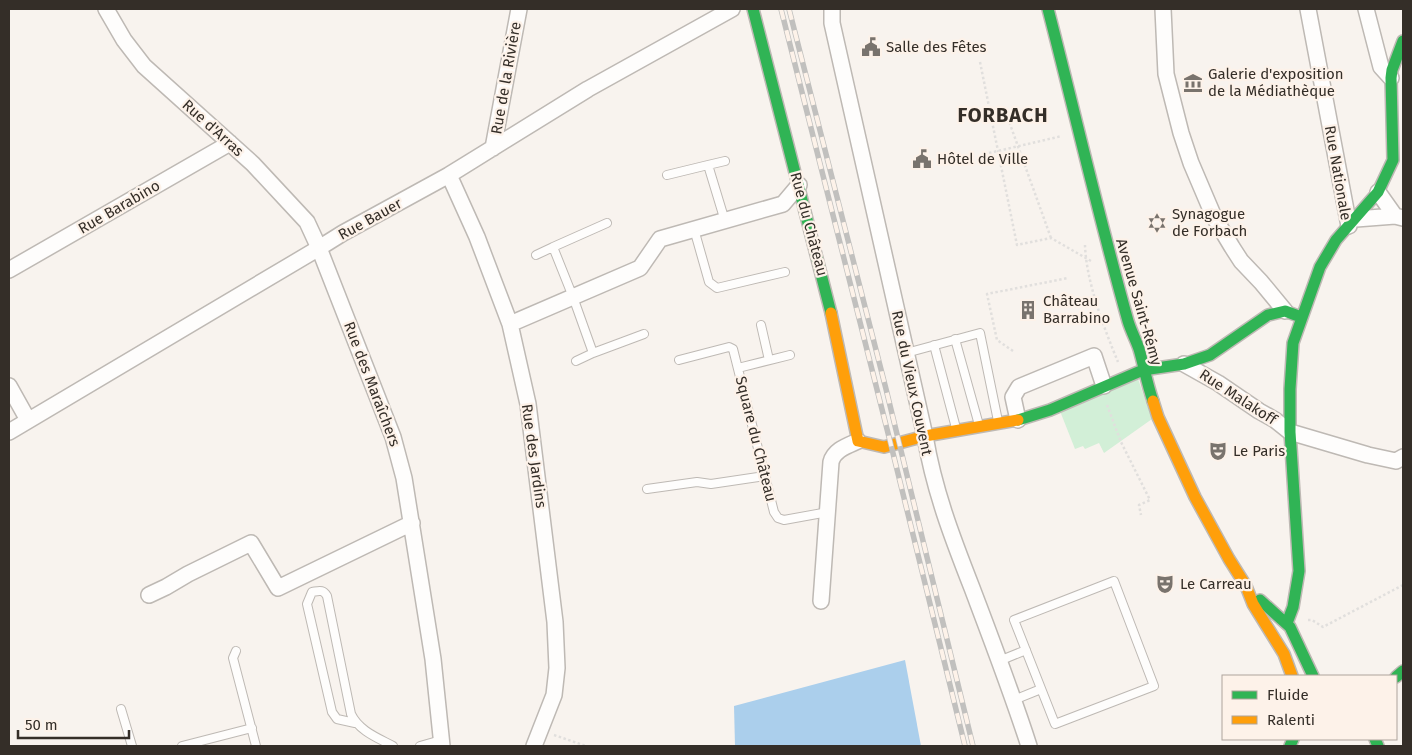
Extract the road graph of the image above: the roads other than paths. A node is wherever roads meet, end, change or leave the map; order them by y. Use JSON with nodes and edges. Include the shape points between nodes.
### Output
{"nodes":[{"id":1,"x":106,"y":9,"type":"edge"},
{"id":2,"x":519,"y":9,"type":"edge"},
{"id":3,"x":732,"y":9,"type":"edge"},
{"id":4,"x":753,"y":9,"type":"edge"},
{"id":5,"x":832,"y":9,"type":"edge"},
{"id":6,"x":1048,"y":9,"type":"edge"},
{"id":7,"x":1163,"y":9,"type":"edge"},
{"id":8,"x":1308,"y":9,"type":"edge"},
{"id":9,"x":1366,"y":9,"type":"edge"},
{"id":10,"x":1403,"y":41,"type":"edge"},
{"id":11,"x":1391,"y":78,"type":"junction"},
{"id":12,"x":230,"y":143,"type":"junction"},
{"id":13,"x":493,"y":148,"type":"junction"},
{"id":14,"x":725,"y":161,"type":"dead end"},
{"id":15,"x":708,"y":165,"type":"junction"},
{"id":16,"x":667,"y":174,"type":"dead end"},
{"id":17,"x":449,"y":175,"type":"junction"},
{"id":18,"x":799,"y":185,"type":"junction"},
{"id":19,"x":1378,"y":192,"type":"junction"},
{"id":20,"x":1399,"y":217,"type":"edge"},
{"id":21,"x":725,"y":221,"type":"junction"},
{"id":22,"x":1352,"y":222,"type":"junction"},
{"id":23,"x":607,"y":223,"type":"dead end"},
{"id":24,"x":694,"y":230,"type":"junction"},
{"id":25,"x":553,"y":247,"type":"junction"},
{"id":26,"x":319,"y":248,"type":"junction"},
{"id":27,"x":536,"y":255,"type":"dead end"},
{"id":28,"x":9,"y":270,"type":"edge"},
{"id":29,"x":785,"y":272,"type":"dead end"},
{"id":30,"x":573,"y":297,"type":"junction"},
{"id":31,"x":1285,"y":311,"type":"junction"},
{"id":32,"x":1301,"y":317,"type":"junction"},
{"id":33,"x":510,"y":324,"type":"junction"},
{"id":34,"x":761,"y":325,"type":"dead end"},
{"id":35,"x":644,"y":334,"type":"dead end"},
{"id":36,"x":955,"y":339,"type":"junction"},
{"id":37,"x":934,"y":345,"type":"junction"},
{"id":38,"x":593,"y":353,"type":"junction"},
{"id":39,"x":906,"y":353,"type":"junction"},
{"id":40,"x":790,"y":355,"type":"dead end"},
{"id":41,"x":679,"y":360,"type":"dead end"},
{"id":42,"x":769,"y":360,"type":"junction"},
{"id":43,"x":576,"y":361,"type":"dead end"},
{"id":44,"x":1184,"y":364,"type":"junction"},
{"id":45,"x":738,"y":368,"type":"junction"},
{"id":46,"x":1143,"y":370,"type":"junction"},
{"id":47,"x":9,"y":386,"type":"edge"},
{"id":48,"x":1103,"y":386,"type":"junction"},
{"id":49,"x":28,"y":420,"type":"junction"},
{"id":50,"x":1018,"y":420,"type":"junction"},
{"id":51,"x":998,"y":424,"type":"junction"},
{"id":52,"x":980,"y":426,"type":"junction"},
{"id":53,"x":956,"y":430,"type":"junction"},
{"id":54,"x":9,"y":432,"type":"edge"},
{"id":55,"x":1290,"y":432,"type":"junction"},
{"id":56,"x":925,"y":436,"type":"junction"},
{"id":57,"x":858,"y":441,"type":"junction"},
{"id":58,"x":1403,"y":457,"type":"edge"},
{"id":59,"x":765,"y":476,"type":"junction"},
{"id":60,"x":647,"y":489,"type":"dead end"},
{"id":61,"x":828,"y":512,"type":"junction"},
{"id":62,"x":412,"y":523,"type":"junction"},
{"id":63,"x":1246,"y":586,"type":"junction"},
{"id":64,"x":149,"y":595,"type":"dead end"},
{"id":65,"x":821,"y":601,"type":"dead end"},
{"id":66,"x":1288,"y":625,"type":"junction"},
{"id":67,"x":1026,"y":650,"type":"junction"},
{"id":68,"x":236,"y":652,"type":"dead end"},
{"id":69,"x":999,"y":661,"type":"junction"},
{"id":70,"x":1292,"y":675,"type":"edge"},
{"id":71,"x":1313,"y":675,"type":"edge"},
{"id":72,"x":1041,"y":689,"type":"junction"},
{"id":73,"x":1014,"y":700,"type":"junction"},
{"id":74,"x":121,"y":709,"type":"dead end"},
{"id":75,"x":355,"y":723,"type":"junction"},
{"id":76,"x":252,"y":728,"type":"junction"},
{"id":77,"x":442,"y":743,"type":"edge"},
{"id":78,"x":132,"y":746,"type":"edge"},
{"id":79,"x":182,"y":746,"type":"edge"},
{"id":80,"x":256,"y":746,"type":"edge"},
{"id":81,"x":394,"y":746,"type":"edge"},
{"id":82,"x":420,"y":746,"type":"edge"},
{"id":83,"x":534,"y":746,"type":"edge"},
{"id":84,"x":1028,"y":746,"type":"edge"}],
"edges":[{"from":1,"to":12,"type":"street","name":"Rue d'Arras","via":[[144,66]]},
{"from":2,"to":13,"type":"street","name":"Rue de la Rivière"},
{"from":3,"to":13,"type":"street","name":"Rue Bauer","via":[[588,89]]},
{"from":4,"to":18,"type":"street","name":"Rue du Château"},
{"from":5,"to":39,"type":"street","name":"Rue du Vieux Couvent","via":[[832,23]]},
{"from":6,"to":46,"type":"street","name":"Avenue Saint-Rémy","via":[[1098,211]]},
{"from":7,"to":31,"type":"street","via":[[1166,74],[1191,163],[1214,217],[1232,247]]},
{"from":8,"to":22,"type":"street","name":"Rue Nationale"},
{"from":9,"to":11,"type":"street","via":[[1381,67]]},
{"from":10,"to":11,"type":"street"},
{"from":11,"to":19,"type":"street","via":[[1393,160]]},
{"from":12,"to":26,"type":"street","name":"Rue d'Arras","via":[[307,222]]},
{"from":12,"to":28,"type":"street","name":"Rue Barabino"},
{"from":13,"to":17,"type":"street","name":"Rue Bauer"},
{"from":14,"to":15,"type":"lane"},
{"from":15,"to":16,"type":"lane"},
{"from":15,"to":21,"type":"lane"},
{"from":17,"to":26,"type":"street","name":"Rue Bauer"},
{"from":17,"to":33,"type":"street","name":"Rue des Jardins"},
{"from":18,"to":21,"type":"street","via":[[783,204]]},
{"from":18,"to":57,"type":"street","name":"Rue du Château","via":[[826,290]]},
{"from":19,"to":20,"type":"street"},
{"from":19,"to":22,"type":"street"},
{"from":20,"to":22,"type":"street"},
{"from":21,"to":24,"type":"street"},
{"from":22,"to":32,"type":"street","name":"Rue Nationale","via":[[1336,240],[1320,267]]},
{"from":23,"to":25,"type":"lane"},
{"from":24,"to":29,"type":"lane","via":[[709,282],[717,288]]},
{"from":24,"to":30,"type":"street","via":[[660,239],[640,268]]},
{"from":25,"to":27,"type":"lane"},
{"from":25,"to":30,"type":"lane"},
{"from":26,"to":49,"type":"street","name":"Rue Bauer"},
{"from":26,"to":62,"type":"street","name":"Rue des Maraîchers","via":[[393,437]]},
{"from":30,"to":33,"type":"street"},
{"from":30,"to":38,"type":"lane"},
{"from":31,"to":32,"type":"street"},
{"from":31,"to":44,"type":"street","via":[[1268,315],[1210,355]]},
{"from":32,"to":55,"type":"street","name":"Rue Nationale","via":[[1294,343]]},
{"from":33,"to":83,"type":"street","name":"Rue des Jardins","via":[[529,412],[555,622],[557,668],[554,695]]},
{"from":34,"to":42,"type":"lane"},
{"from":35,"to":38,"type":"lane"},
{"from":36,"to":37,"type":"lane"},
{"from":36,"to":51,"type":"lane","via":[[980,333]]},
{"from":36,"to":52,"type":"lane"},
{"from":37,"to":39,"type":"lane"},
{"from":37,"to":53,"type":"lane"},
{"from":38,"to":43,"type":"lane"},
{"from":39,"to":56,"type":"street","name":"Rue du Vieux Couvent"},
{"from":40,"to":42,"type":"lane","name":"Square du Château"},
{"from":41,"to":45,"type":"lane","name":"Square du Château","via":[[729,347],[733,348]]},
{"from":42,"to":45,"type":"lane","name":"Square du Château"},
{"from":44,"to":46,"type":"street"},
{"from":44,"to":55,"type":"street","name":"Rue Malakoff"},
{"from":45,"to":59,"type":"lane","name":"Square du Château"},
{"from":46,"to":48,"type":"street"},
{"from":46,"to":63,"type":"street","name":"Avenue Saint-Rémy","via":[[1158,417],[1195,497]]},
{"from":47,"to":49,"type":"street"},
{"from":48,"to":50,"type":"street","via":[[1050,410]]},
{"from":48,"to":50,"type":"street","via":[[1094,356],[1018,387],[1013,397]]},
{"from":49,"to":54,"type":"street","name":"Rue Bauer"},
{"from":50,"to":51,"type":"street"},
{"from":51,"to":52,"type":"street"},
{"from":52,"to":53,"type":"street"},
{"from":53,"to":56,"type":"street"},
{"from":55,"to":58,"type":"street","via":[[1368,455],[1396,461]]},
{"from":55,"to":66,"type":"street","name":"Rue Nationale","via":[[1299,571]]},
{"from":56,"to":57,"type":"street","via":[[884,447]]},
{"from":56,"to":69,"type":"street","name":"Rue du Vieux Couvent","via":[[943,514]]},
{"from":57,"to":61,"type":"street","via":[[832,456]]},
{"from":59,"to":60,"type":"lane"},
{"from":59,"to":61,"type":"lane","name":"Square du Château","via":[[778,518],[784,520]]},
{"from":61,"to":65,"type":"street"},
{"from":62,"to":64,"type":"street","via":[[278,588],[251,543]]},
{"from":62,"to":77,"type":"street","name":"Rue des Maraîchers","via":[[433,658]]},
{"from":63,"to":66,"type":"street","name":"Avenue Saint-Rémy"},
{"from":63,"to":70,"type":"street","name":"Avenue Saint-Rémy","via":[[1253,604],[1284,654]]},
{"from":66,"to":71,"type":"street","name":"Avenue Saint-Rémy"},
{"from":67,"to":69,"type":"lane"},
{"from":67,"to":72,"type":"lane"},
{"from":67,"to":72,"type":"lane","via":[[1014,620],[1114,581],[1154,686],[1055,724]]},
{"from":68,"to":76,"type":"lane","via":[[233,658]]},
{"from":69,"to":73,"type":"street","name":"Rue du Vieux Couvent"},
{"from":72,"to":73,"type":"lane"},
{"from":73,"to":84,"type":"street","name":"Rue du Vieux Couvent"},
{"from":74,"to":78,"type":"lane"},
{"from":75,"to":75,"type":"lane","via":[[327,596],[320,590],[312,592],[307,604],[332,712],[338,719]]},
{"from":75,"to":81,"type":"lane"},
{"from":76,"to":79,"type":"lane"},
{"from":76,"to":80,"type":"lane"},
{"from":77,"to":82,"type":"lane"}]}
